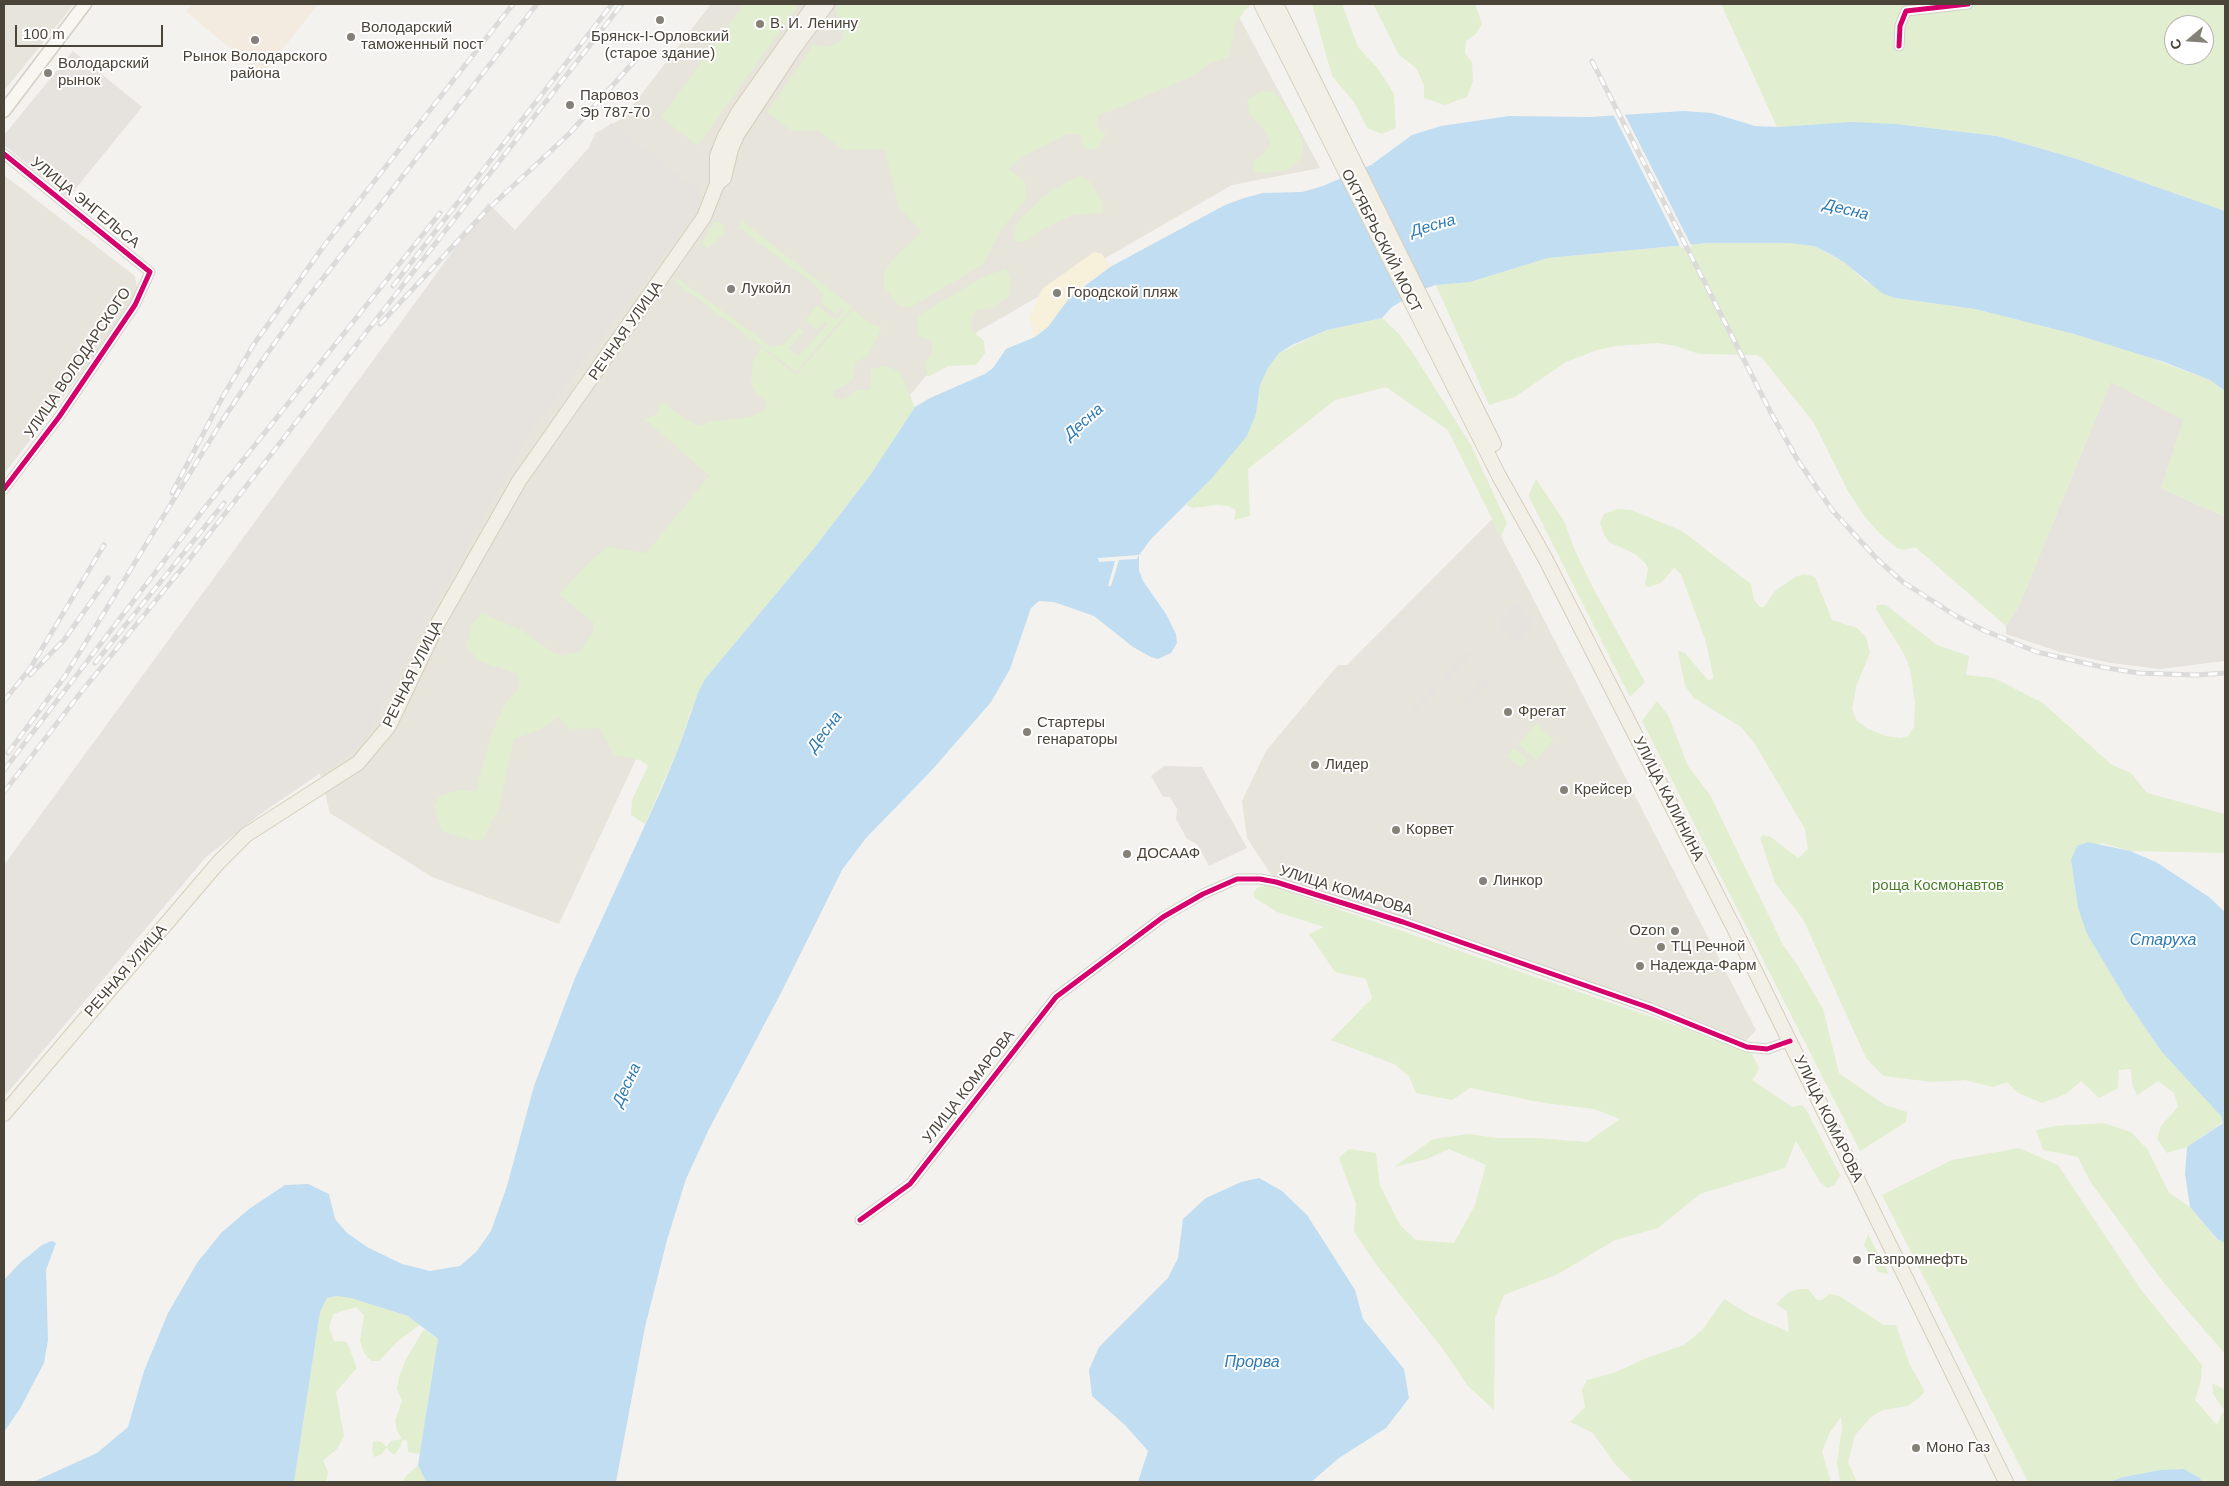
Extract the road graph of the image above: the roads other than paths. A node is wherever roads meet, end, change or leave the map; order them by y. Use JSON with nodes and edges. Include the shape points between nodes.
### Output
{"nodes":[{"id":1,"x":85,"y":4,"type":"edge"},
{"id":2,"x":815,"y":4,"type":"edge"},
{"id":3,"x":827,"y":4,"type":"edge"},
{"id":4,"x":1968,"y":4,"type":"edge"},
{"id":5,"x":1266,"y":5,"type":"edge"},
{"id":6,"x":1899,"y":46,"type":"dead end"},
{"id":7,"x":4,"y":111,"type":"edge"},
{"id":8,"x":4,"y":154,"type":"edge"},
{"id":9,"x":717,"y":184,"type":"junction"},
{"id":10,"x":150,"y":272,"type":"joint"},
{"id":11,"x":1503,"y":474,"type":"joint"},
{"id":12,"x":4,"y":489,"type":"edge"},
{"id":13,"x":1790,"y":1041,"type":"junction"},
{"id":14,"x":4,"y":1114,"type":"edge"},
{"id":15,"x":860,"y":1220,"type":"dead end"},
{"id":16,"x":2006,"y":1482,"type":"edge"}],
"edges":[{"from":1,"to":7,"type":"main road"},
{"from":2,"to":9,"type":"main road","name":"РЕЧНАЯ УЛИЦА","via":[[739,111],[724,138],[717,156]]},
{"from":3,"to":9,"type":"main road","name":"РЕЧНАЯ УЛИЦА","via":[[737,135],[724,178]]},
{"from":4,"to":6,"type":"street","via":[[1906,10],[1900,26]]},
{"from":5,"to":11,"type":"main road","name":"ОКТЯБРЬСКИЙ МОСТ"},
{"from":8,"to":10,"type":"street","name":"УЛИЦА ЭНГЕЛЬСА"},
{"from":9,"to":14,"type":"main road","name":"РЕЧНАЯ УЛИЦА","via":[[704,217],[683,250],[519,481],[436,625],[385,732],[358,763],[246,835],[218,863]]},
{"from":10,"to":12,"type":"street","name":"УЛИЦА ВОЛОДАРСКОГО","via":[[135,305],[59,417]]},
{"from":11,"to":13,"type":"main road","name":"УЛИЦА КАЛИНИНА"},
{"from":13,"to":15,"type":"street","name":"УЛИЦА КОМАРОВА","via":[[1767,1049],[1747,1047],[1650,1008],[1403,922],[1276,882],[1237,879],[1163,917],[1056,997],[910,1184]]},
{"from":13,"to":16,"type":"main road","name":"УЛИЦА КОМАРОВА"}]}
